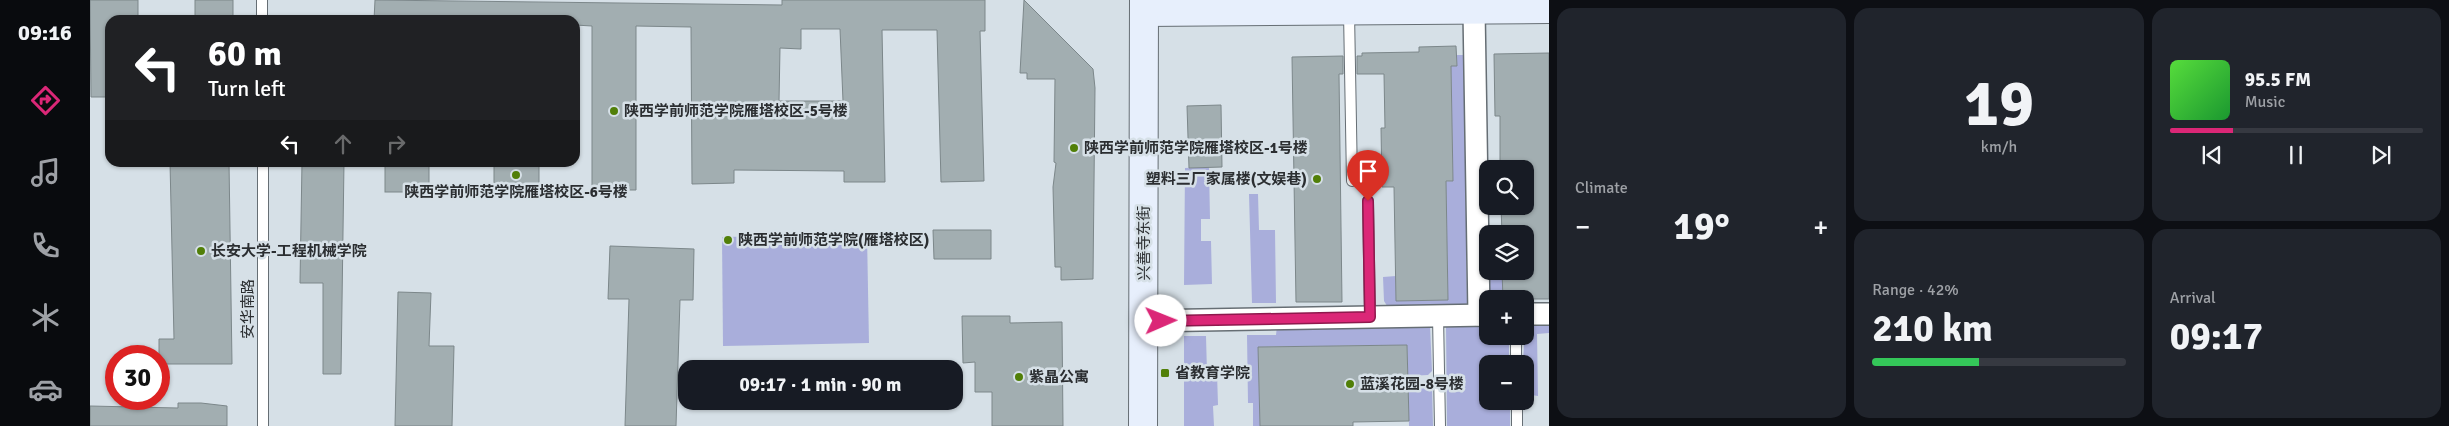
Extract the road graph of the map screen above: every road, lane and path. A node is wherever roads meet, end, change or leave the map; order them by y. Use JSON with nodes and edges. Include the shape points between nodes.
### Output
{"nodes":[{"id":1,"x":262,"y":0,"type":"edge"},
{"id":2,"x":1144,"y":6,"type":"edge"},
{"id":3,"x":1474,"y":10,"type":"junction"},
{"id":4,"x":1549,"y":10,"type":"edge"},
{"id":5,"x":1349,"y":11,"type":"junction"},
{"id":6,"x":262,"y":15,"type":"edge"},
{"id":7,"x":263,"y":167,"type":"edge"},
{"id":8,"x":1352,"y":181,"type":"dead end"},
{"id":9,"x":1368,"y":201,"type":"dead end"},
{"id":10,"x":1482,"y":290,"type":"edge"},
{"id":11,"x":1534,"y":314,"type":"edge"},
{"id":12,"x":1549,"y":314,"type":"edge"},
{"id":13,"x":1479,"y":315,"type":"edge"},
{"id":14,"x":1438,"y":316,"type":"junction"},
{"id":15,"x":1370,"y":317,"type":"junction"},
{"id":16,"x":1144,"y":321,"type":"junction"},
{"id":17,"x":1517,"y":410,"type":"edge"},
{"id":18,"x":263,"y":426,"type":"edge"},
{"id":19,"x":1143,"y":426,"type":"edge"},
{"id":20,"x":1440,"y":426,"type":"edge"},
{"id":21,"x":1517,"y":426,"type":"edge"}],
"edges":[{"from":1,"to":6,"type":"lane"},
{"from":2,"to":5,"type":"street"},
{"from":2,"to":16,"type":"street","name":"兴善寺东街"},
{"from":3,"to":4,"type":"street"},
{"from":3,"to":5,"type":"street"},
{"from":3,"to":10,"type":"street"},
{"from":5,"to":8,"type":"lane"},
{"from":7,"to":18,"type":"lane","name":"安华南路"},
{"from":9,"to":15,"type":"lane"},
{"from":11,"to":12,"type":"street"},
{"from":13,"to":14,"type":"street"},
{"from":14,"to":15,"type":"street"},
{"from":14,"to":20,"type":"lane"},
{"from":15,"to":16,"type":"street"},
{"from":16,"to":19,"type":"street","name":"兴善寺东街"},
{"from":17,"to":21,"type":"lane"}]}
